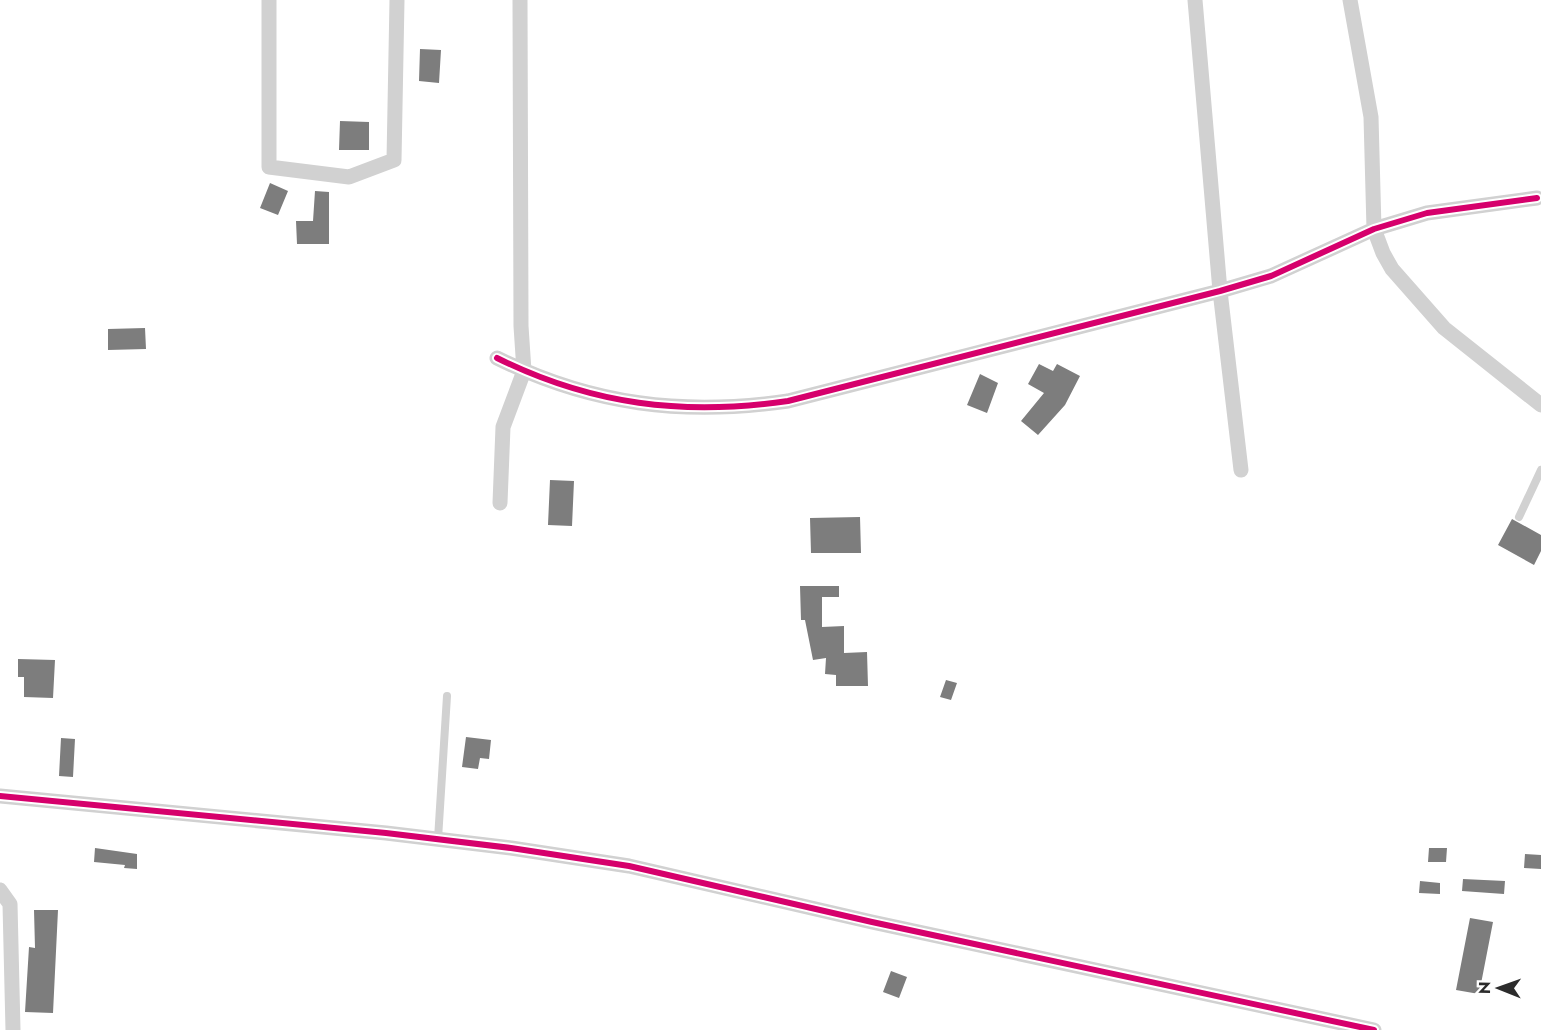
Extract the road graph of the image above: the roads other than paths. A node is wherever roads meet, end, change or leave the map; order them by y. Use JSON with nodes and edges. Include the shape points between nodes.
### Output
{"nodes":[{"id":1,"x":269,"y":0,"type":"edge"},
{"id":2,"x":397,"y":0,"type":"edge"},
{"id":3,"x":520,"y":0,"type":"edge"},
{"id":4,"x":1195,"y":0,"type":"edge"},
{"id":5,"x":1350,"y":0,"type":"edge"},
{"id":6,"x":1537,"y":198,"type":"dead end"},
{"id":7,"x":1374,"y":229,"type":"junction"},
{"id":8,"x":1220,"y":291,"type":"junction"},
{"id":9,"x":497,"y":358,"type":"dead end"},
{"id":10,"x":524,"y":371,"type":"junction"},
{"id":11,"x":1541,"y":405,"type":"edge"},
{"id":12,"x":1241,"y":470,"type":"dead end"},
{"id":13,"x":1541,"y":470,"type":"edge"},
{"id":14,"x":500,"y":503,"type":"dead end"},
{"id":15,"x":1520,"y":517,"type":"dead end"},
{"id":16,"x":447,"y":696,"type":"dead end"},
{"id":17,"x":0,"y":796,"type":"edge"},
{"id":18,"x":438,"y":839,"type":"junction"},
{"id":19,"x":0,"y":890,"type":"edge"},
{"id":20,"x":13,"y":1030,"type":"edge"},
{"id":21,"x":1374,"y":1030,"type":"edge"}],
"edges":[{"from":1,"to":2,"type":"street","via":[[269,167],[349,177],[394,160]]},
{"from":3,"to":10,"type":"street"},
{"from":4,"to":8,"type":"street"},
{"from":5,"to":7,"type":"street","via":[[1371,117]]},
{"from":6,"to":7,"type":"street","via":[[1427,213]]},
{"from":7,"to":8,"type":"street","via":[[1271,276]]},
{"from":7,"to":11,"type":"street","via":[[1392,269],[1444,328]]},
{"from":8,"to":10,"type":"street","via":[[788,401],[747,407],[641,405],[605,398]]},
{"from":8,"to":12,"type":"street"},
{"from":9,"to":10,"type":"street"},
{"from":10,"to":14,"type":"street","via":[[503,427]]},
{"from":13,"to":15,"type":"lane"},
{"from":16,"to":18,"type":"lane"},
{"from":17,"to":18,"type":"street"},
{"from":18,"to":21,"type":"street","via":[[629,866]]},
{"from":19,"to":20,"type":"street","via":[[10,904]]}]}
